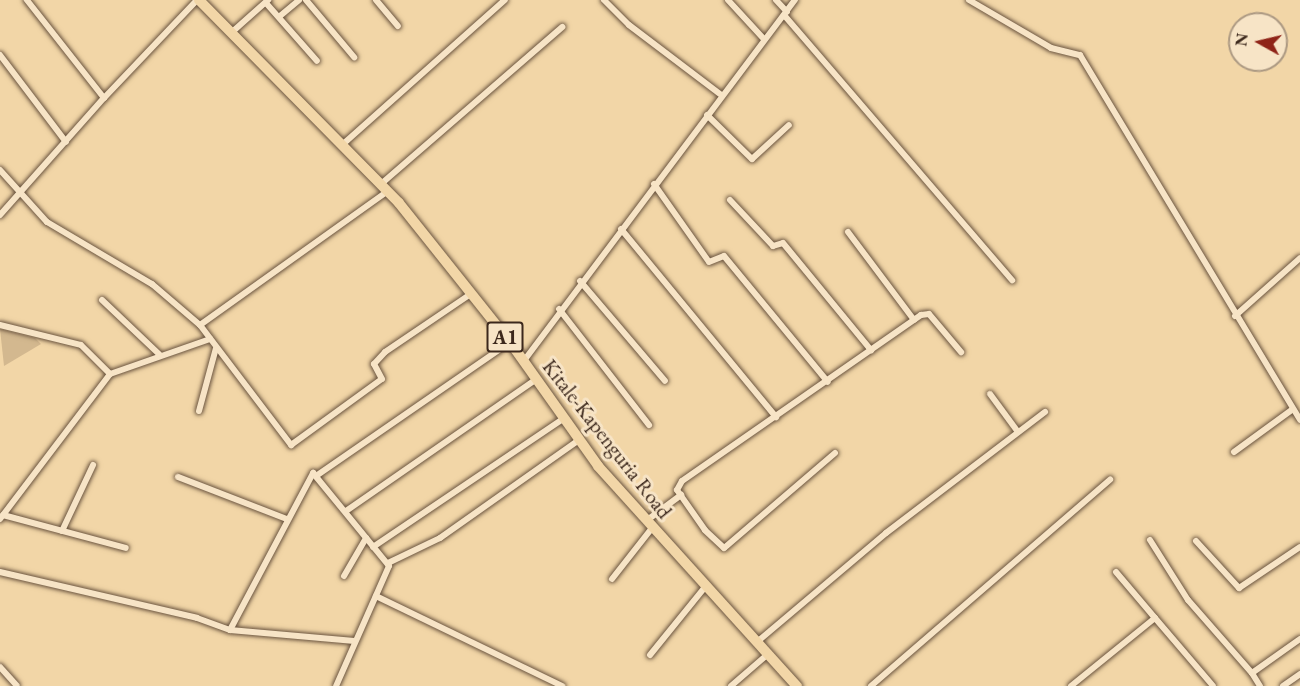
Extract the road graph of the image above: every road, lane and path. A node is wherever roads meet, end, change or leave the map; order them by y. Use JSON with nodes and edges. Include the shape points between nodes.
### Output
{"nodes":[{"id":1,"x":27,"y":0,"type":"edge"},
{"id":2,"x":198,"y":0,"type":"edge"},
{"id":3,"x":299,"y":0,"type":"edge"},
{"id":4,"x":306,"y":0,"type":"edge"},
{"id":5,"x":376,"y":0,"type":"edge"},
{"id":6,"x":505,"y":0,"type":"edge"},
{"id":7,"x":604,"y":0,"type":"edge"},
{"id":8,"x":728,"y":0,"type":"edge"},
{"id":9,"x":776,"y":0,"type":"edge"},
{"id":10,"x":795,"y":0,"type":"edge"},
{"id":11,"x":969,"y":0,"type":"edge"},
{"id":12,"x":267,"y":2,"type":"edge"},
{"id":13,"x":785,"y":13,"type":"junction"},
{"id":14,"x":280,"y":16,"type":"junction"},
{"id":15,"x":398,"y":26,"type":"dead end"},
{"id":16,"x":562,"y":27,"type":"dead end"},
{"id":17,"x":231,"y":33,"type":"junction"},
{"id":18,"x":763,"y":38,"type":"junction"},
{"id":19,"x":0,"y":55,"type":"edge"},
{"id":20,"x":354,"y":57,"type":"dead end"},
{"id":21,"x":317,"y":61,"type":"dead end"},
{"id":22,"x":720,"y":94,"type":"junction"},
{"id":23,"x":104,"y":98,"type":"junction"},
{"id":24,"x":707,"y":115,"type":"junction"},
{"id":25,"x":789,"y":125,"type":"dead end"},
{"id":26,"x":66,"y":142,"type":"junction"},
{"id":27,"x":342,"y":145,"type":"junction"},
{"id":28,"x":0,"y":170,"type":"edge"},
{"id":29,"x":654,"y":184,"type":"junction"},
{"id":30,"x":385,"y":188,"type":"junction"},
{"id":31,"x":18,"y":194,"type":"junction"},
{"id":32,"x":730,"y":200,"type":"dead end"},
{"id":33,"x":0,"y":215,"type":"edge"},
{"id":34,"x":621,"y":229,"type":"junction"},
{"id":35,"x":848,"y":232,"type":"dead end"},
{"id":36,"x":1300,"y":258,"type":"edge"},
{"id":37,"x":1011,"y":280,"type":"dead end"},
{"id":38,"x":580,"y":281,"type":"junction"},
{"id":39,"x":472,"y":293,"type":"junction"},
{"id":40,"x":102,"y":300,"type":"dead end"},
{"id":41,"x":559,"y":309,"type":"junction"},
{"id":42,"x":1235,"y":316,"type":"junction"},
{"id":43,"x":914,"y":320,"type":"junction"},
{"id":44,"x":0,"y":325,"type":"edge"},
{"id":45,"x":200,"y":325,"type":"junction"},
{"id":46,"x":210,"y":339,"type":"junction"},
{"id":47,"x":510,"y":342,"type":"junction"},
{"id":48,"x":216,"y":348,"type":"junction"},
{"id":49,"x":871,"y":350,"type":"junction"},
{"id":50,"x":961,"y":352,"type":"dead end"},
{"id":51,"x":159,"y":354,"type":"junction"},
{"id":52,"x":523,"y":363,"type":"junction"},
{"id":53,"x":110,"y":374,"type":"junction"},
{"id":54,"x":535,"y":380,"type":"junction"},
{"id":55,"x":666,"y":381,"type":"dead end"},
{"id":56,"x":828,"y":382,"type":"junction"},
{"id":57,"x":990,"y":394,"type":"dead end"},
{"id":58,"x":1293,"y":410,"type":"junction"},
{"id":59,"x":199,"y":411,"type":"dead end"},
{"id":60,"x":1045,"y":412,"type":"dead end"},
{"id":61,"x":776,"y":417,"type":"junction"},
{"id":62,"x":563,"y":418,"type":"junction"},
{"id":63,"x":1300,"y":420,"type":"edge"},
{"id":64,"x":649,"y":425,"type":"dead end"},
{"id":65,"x":1018,"y":432,"type":"junction"},
{"id":66,"x":579,"y":440,"type":"junction"},
{"id":67,"x":1234,"y":452,"type":"dead end"},
{"id":68,"x":835,"y":453,"type":"dead end"},
{"id":69,"x":93,"y":465,"type":"dead end"},
{"id":70,"x":316,"y":476,"type":"junction"},
{"id":71,"x":178,"y":477,"type":"dead end"},
{"id":72,"x":1110,"y":480,"type":"dead end"},
{"id":73,"x":681,"y":495,"type":"junction"},
{"id":74,"x":346,"y":512,"type":"junction"},
{"id":75,"x":1,"y":517,"type":"edge"},
{"id":76,"x":287,"y":519,"type":"junction"},
{"id":77,"x":649,"y":525,"type":"junction"},
{"id":78,"x":62,"y":531,"type":"junction"},
{"id":79,"x":366,"y":538,"type":"junction"},
{"id":80,"x":1150,"y":540,"type":"dead end"},
{"id":81,"x":1196,"y":541,"type":"dead end"},
{"id":82,"x":373,"y":547,"type":"junction"},
{"id":83,"x":1300,"y":547,"type":"edge"},
{"id":84,"x":126,"y":548,"type":"dead end"},
{"id":85,"x":388,"y":563,"type":"junction"},
{"id":86,"x":0,"y":572,"type":"edge"},
{"id":87,"x":1116,"y":572,"type":"dead end"},
{"id":88,"x":344,"y":576,"type":"dead end"},
{"id":89,"x":612,"y":579,"type":"dead end"},
{"id":90,"x":705,"y":587,"type":"junction"},
{"id":91,"x":376,"y":596,"type":"junction"},
{"id":92,"x":1155,"y":618,"type":"junction"},
{"id":93,"x":230,"y":630,"type":"junction"},
{"id":94,"x":1300,"y":639,"type":"edge"},
{"id":95,"x":355,"y":641,"type":"junction"},
{"id":96,"x":757,"y":642,"type":"junction"},
{"id":97,"x":768,"y":654,"type":"junction"},
{"id":98,"x":650,"y":655,"type":"dead end"},
{"id":99,"x":0,"y":667,"type":"edge"},
{"id":100,"x":1252,"y":673,"type":"junction"},
{"id":101,"x":1300,"y":674,"type":"edge"},
{"id":102,"x":17,"y":686,"type":"edge"},
{"id":103,"x":336,"y":686,"type":"edge"},
{"id":104,"x":562,"y":686,"type":"edge"},
{"id":105,"x":732,"y":686,"type":"edge"},
{"id":106,"x":797,"y":686,"type":"edge"},
{"id":107,"x":872,"y":686,"type":"edge"},
{"id":108,"x":1071,"y":686,"type":"edge"},
{"id":109,"x":1213,"y":686,"type":"edge"},
{"id":110,"x":1260,"y":686,"type":"edge"},
{"id":111,"x":1283,"y":686,"type":"edge"}],
"edges":[{"from":1,"to":23,"type":"street"},
{"from":2,"to":17,"type":"highway","name":"Kitale-Kapenguria Road","number":"A1"},
{"from":2,"to":23,"type":"street"},
{"from":3,"to":14,"type":"street"},
{"from":4,"to":20,"type":"street"},
{"from":5,"to":15,"type":"street"},
{"from":6,"to":27,"type":"street"},
{"from":7,"to":22,"type":"street","via":[[629,25]]},
{"from":8,"to":18,"type":"street"},
{"from":9,"to":13,"type":"street"},
{"from":10,"to":13,"type":"street"},
{"from":11,"to":42,"type":"street","via":[[1051,48],[1080,55]]},
{"from":12,"to":14,"type":"street"},
{"from":12,"to":17,"type":"street"},
{"from":13,"to":18,"type":"street"},
{"from":13,"to":37,"type":"street"},
{"from":14,"to":21,"type":"street"},
{"from":16,"to":30,"type":"street"},
{"from":17,"to":27,"type":"highway","name":"Kitale-Kapenguria Road","number":"A1"},
{"from":18,"to":22,"type":"street"},
{"from":19,"to":26,"type":"street"},
{"from":22,"to":24,"type":"street"},
{"from":23,"to":26,"type":"street"},
{"from":24,"to":25,"type":"street","via":[[752,159]]},
{"from":24,"to":29,"type":"street"},
{"from":26,"to":31,"type":"street"},
{"from":27,"to":30,"type":"highway","name":"Kitale-Kapenguria Road","number":"A1"},
{"from":28,"to":31,"type":"street"},
{"from":29,"to":34,"type":"street"},
{"from":29,"to":56,"type":"street","via":[[709,262],[724,256]]},
{"from":30,"to":39,"type":"highway","name":"Kitale-Kapenguria Road","number":"A1"},
{"from":30,"to":45,"type":"street"},
{"from":31,"to":33,"type":"street"},
{"from":31,"to":45,"type":"street","via":[[47,222],[152,284]]},
{"from":32,"to":49,"type":"street","via":[[773,246],[783,243]]},
{"from":34,"to":38,"type":"street"},
{"from":34,"to":61,"type":"street"},
{"from":35,"to":43,"type":"street"},
{"from":36,"to":42,"type":"street"},
{"from":38,"to":41,"type":"street"},
{"from":38,"to":55,"type":"street"},
{"from":39,"to":47,"type":"highway","name":"Kitale-Kapenguria Road","number":"A1"},
{"from":39,"to":48,"type":"street","via":[[385,352],[374,364],[382,379],[291,445]]},
{"from":40,"to":51,"type":"street"},
{"from":41,"to":52,"type":"street"},
{"from":41,"to":64,"type":"street"},
{"from":42,"to":58,"type":"street"},
{"from":43,"to":49,"type":"street"},
{"from":43,"to":50,"type":"street","via":[[929,314]]},
{"from":44,"to":53,"type":"street","via":[[81,345]]},
{"from":45,"to":46,"type":"street"},
{"from":46,"to":48,"type":"street"},
{"from":46,"to":51,"type":"street"},
{"from":47,"to":52,"type":"highway","name":"Kitale-Kapenguria Road","number":"A1"},
{"from":47,"to":70,"type":"street"},
{"from":48,"to":59,"type":"street"},
{"from":49,"to":56,"type":"street"},
{"from":51,"to":53,"type":"street"},
{"from":52,"to":54,"type":"highway","name":"Kitale-Kapenguria Road","number":"A1"},
{"from":53,"to":75,"type":"street","via":[[87,410]]},
{"from":54,"to":62,"type":"highway","name":"Kitale-Kapenguria Road","number":"A1"},
{"from":54,"to":74,"type":"street"},
{"from":56,"to":61,"type":"street"},
{"from":57,"to":65,"type":"street"},
{"from":58,"to":63,"type":"street"},
{"from":58,"to":67,"type":"street"},
{"from":60,"to":65,"type":"street"},
{"from":61,"to":73,"type":"street","via":[[682,481],[677,490]]},
{"from":62,"to":66,"type":"highway","name":"Kitale-Kapenguria Road","number":"A1"},
{"from":62,"to":82,"type":"street"},
{"from":65,"to":96,"type":"street","via":[[886,533]]},
{"from":66,"to":77,"type":"highway","name":"Kitale-Kapenguria Road","number":"A1"},
{"from":66,"to":85,"type":"street","via":[[449,532]]},
{"from":68,"to":73,"type":"street","via":[[724,548],[705,530]]},
{"from":69,"to":78,"type":"street"},
{"from":70,"to":74,"type":"street"},
{"from":70,"to":76,"type":"street","via":[[313,472]]},
{"from":71,"to":76,"type":"street"},
{"from":72,"to":107,"type":"street"},
{"from":73,"to":77,"type":"street"},
{"from":74,"to":79,"type":"street"},
{"from":75,"to":78,"type":"street"},
{"from":76,"to":93,"type":"street"},
{"from":77,"to":89,"type":"street"},
{"from":77,"to":90,"type":"highway","name":"Kitale-Kapenguria Road","number":"A1"},
{"from":78,"to":84,"type":"street"},
{"from":79,"to":82,"type":"street"},
{"from":79,"to":88,"type":"street"},
{"from":80,"to":100,"type":"street","via":[[1188,600]]},
{"from":81,"to":83,"type":"street","via":[[1239,588]]},
{"from":82,"to":85,"type":"street"},
{"from":85,"to":91,"type":"street"},
{"from":86,"to":93,"type":"street","via":[[197,618]]},
{"from":87,"to":92,"type":"street"},
{"from":90,"to":96,"type":"highway","name":"Kitale-Kapenguria Road","number":"A1"},
{"from":90,"to":98,"type":"street"},
{"from":91,"to":95,"type":"street"},
{"from":91,"to":104,"type":"street"},
{"from":92,"to":108,"type":"street"},
{"from":92,"to":109,"type":"street"},
{"from":93,"to":95,"type":"street"},
{"from":94,"to":100,"type":"street"},
{"from":95,"to":103,"type":"street"},
{"from":96,"to":97,"type":"highway","name":"Kitale-Kapenguria Road","number":"A1"},
{"from":97,"to":105,"type":"street"},
{"from":97,"to":106,"type":"highway","name":"Kitale-Kapenguria Road","number":"A1"},
{"from":99,"to":102,"type":"street"},
{"from":100,"to":110,"type":"street"},
{"from":101,"to":111,"type":"street"}]}
